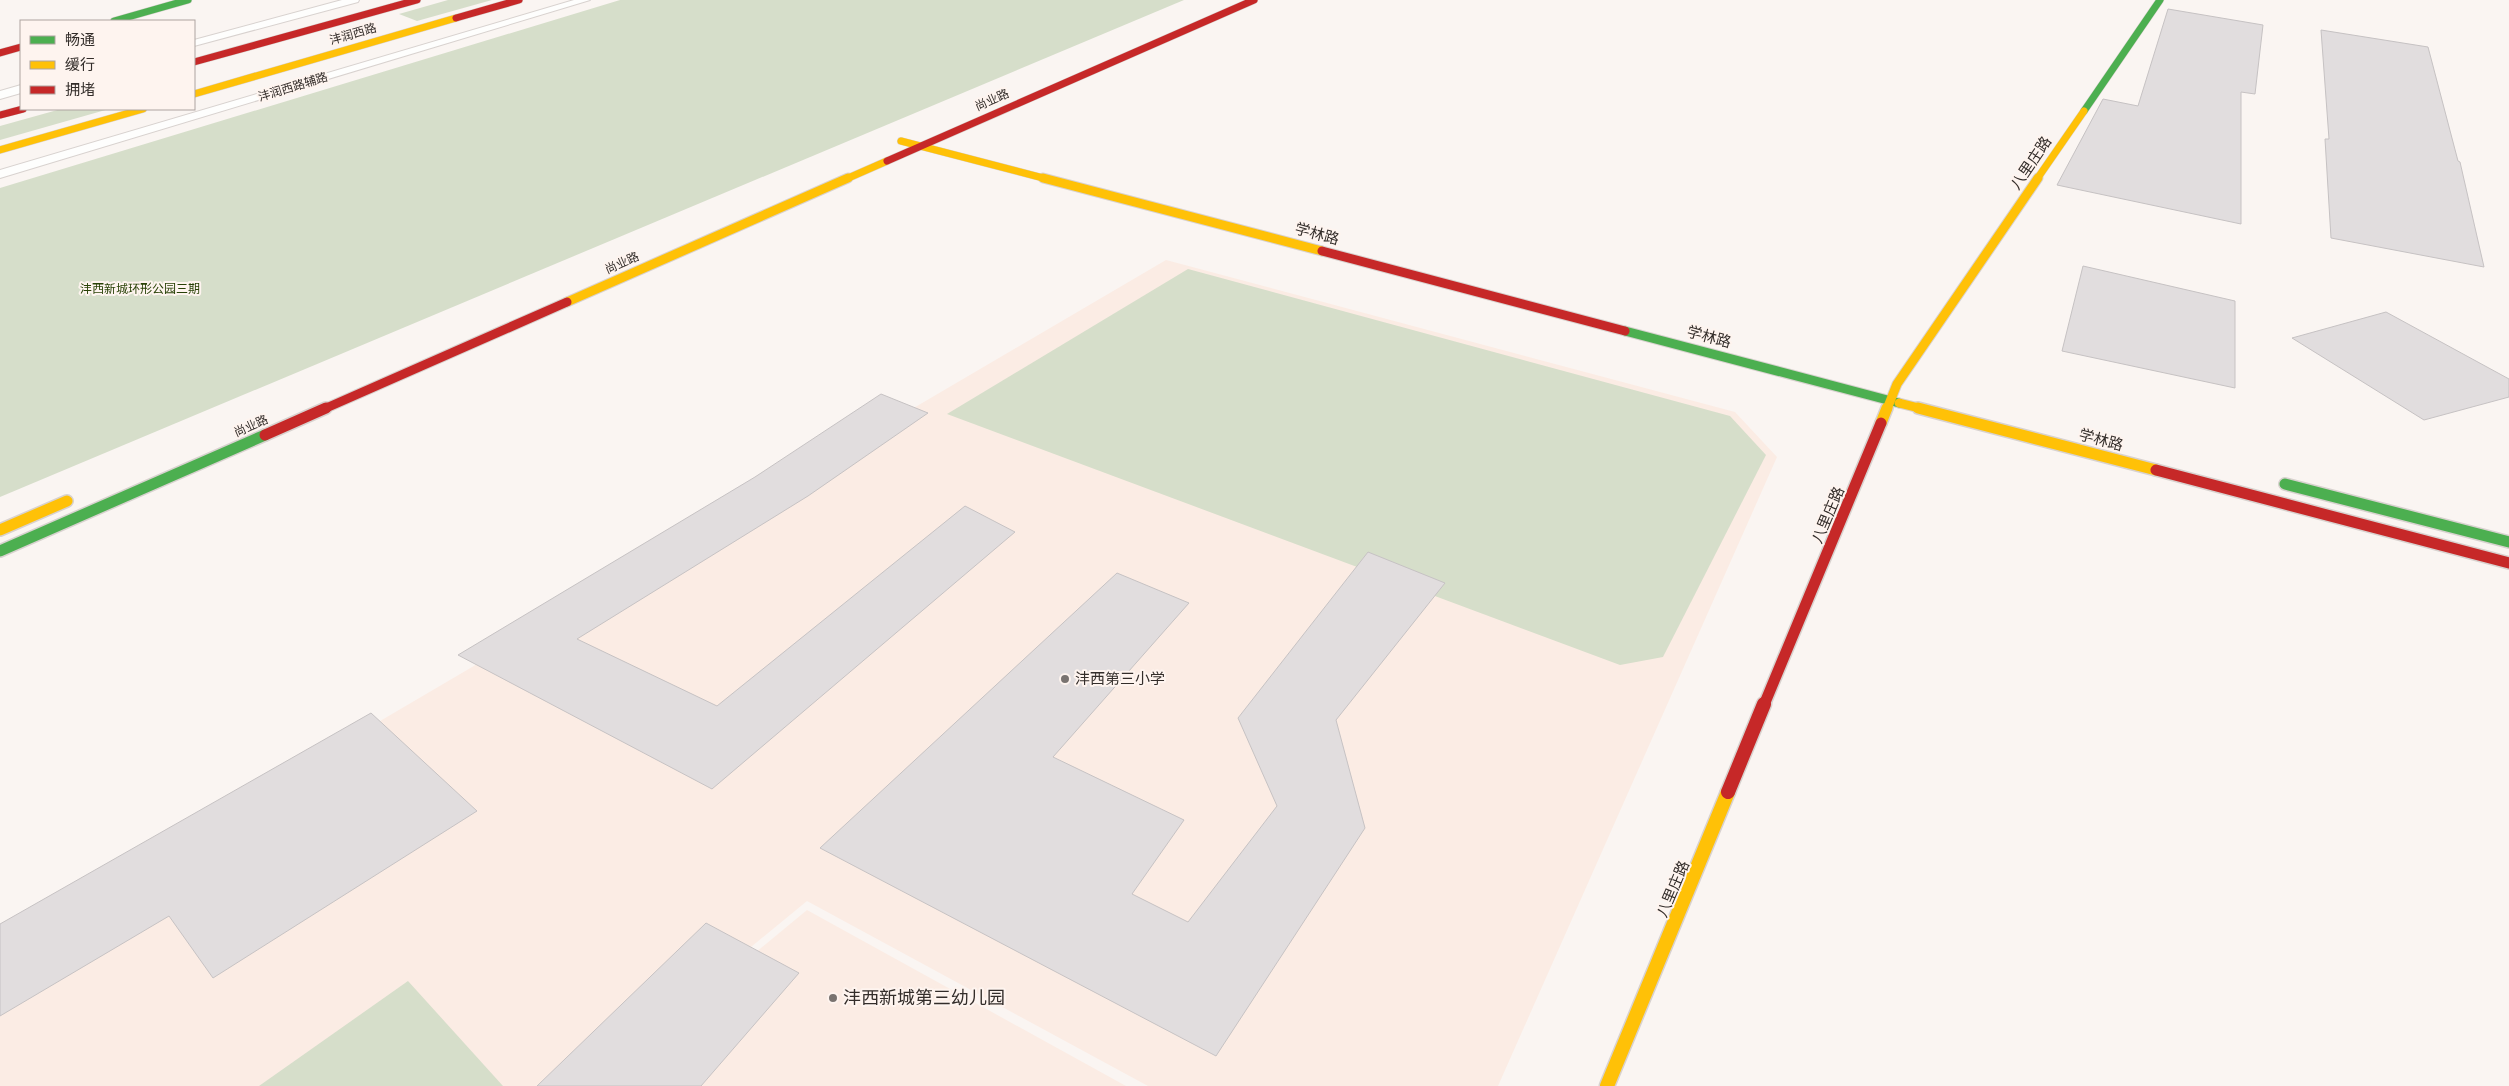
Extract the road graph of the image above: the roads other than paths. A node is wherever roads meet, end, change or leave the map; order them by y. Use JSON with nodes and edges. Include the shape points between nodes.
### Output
{"nodes":[{"id":1,"x":188,"y":0,"type":"edge"},
{"id":2,"x":354,"y":0,"type":"edge"},
{"id":3,"x":416,"y":0,"type":"edge"},
{"id":4,"x":519,"y":0,"type":"edge"},
{"id":5,"x":585,"y":0,"type":"edge"},
{"id":6,"x":1228,"y":0,"type":"edge"},
{"id":7,"x":1254,"y":0,"type":"edge"},
{"id":8,"x":2160,"y":0,"type":"edge"},
{"id":9,"x":118,"y":20,"type":"edge"},
{"id":10,"x":195,"y":43,"type":"edge"},
{"id":11,"x":20,"y":48,"type":"edge"},
{"id":12,"x":0,"y":54,"type":"edge"},
{"id":13,"x":195,"y":62,"type":"edge"},
{"id":14,"x":20,"y":89,"type":"edge"},
{"id":15,"x":195,"y":94,"type":"edge"},
{"id":16,"x":0,"y":95,"type":"edge"},
{"id":17,"x":996,"y":100,"type":"dead end"},
{"id":18,"x":20,"y":110,"type":"edge"},
{"id":19,"x":140,"y":110,"type":"edge"},
{"id":20,"x":0,"y":115,"type":"edge"},
{"id":21,"x":941,"y":138,"type":"junction"},
{"id":22,"x":957,"y":142,"type":"dead end"},
{"id":23,"x":922,"y":146,"type":"junction"},
{"id":24,"x":0,"y":150,"type":"edge"},
{"id":25,"x":0,"y":174,"type":"edge"},
{"id":26,"x":1891,"y":400,"type":"junction"},
{"id":27,"x":2277,"y":482,"type":"dead end"},
{"id":28,"x":82,"y":494,"type":"dead end"},
{"id":29,"x":0,"y":530,"type":"edge"},
{"id":30,"x":2509,"y":542,"type":"edge"},
{"id":31,"x":0,"y":551,"type":"edge"},
{"id":32,"x":2509,"y":563,"type":"edge"},
{"id":33,"x":1607,"y":1086,"type":"edge"}],
"edges":[{"from":1,"to":9,"type":"street"},
{"from":2,"to":10,"type":"lane"},
{"from":3,"to":13,"type":"street","name":"沣润西路"},
{"from":4,"to":15,"type":"street","name":"沣润西路"},
{"from":5,"to":25,"type":"lane","name":"沣润西路辅路"},
{"from":6,"to":17,"type":"street","name":"尚业路"},
{"from":7,"to":21,"type":"street","name":"尚业路"},
{"from":8,"to":26,"type":"street","name":"八里庄路","via":[[1897,384]]},
{"from":11,"to":12,"type":"street"},
{"from":14,"to":16,"type":"lane"},
{"from":18,"to":20,"type":"street"},
{"from":19,"to":24,"type":"street"},
{"from":21,"to":22,"type":"street"},
{"from":21,"to":23,"type":"street","name":"尚业路"},
{"from":21,"to":23,"type":"street","name":"学林路","via":[[921,133],[897,142]]},
{"from":23,"to":26,"type":"street","name":"学林路"},
{"from":23,"to":31,"type":"street","name":"尚业路"},
{"from":26,"to":32,"type":"street","name":"学林路"},
{"from":26,"to":33,"type":"street","name":"八里庄路"},
{"from":27,"to":30,"type":"street"},
{"from":28,"to":29,"type":"street"}]}
